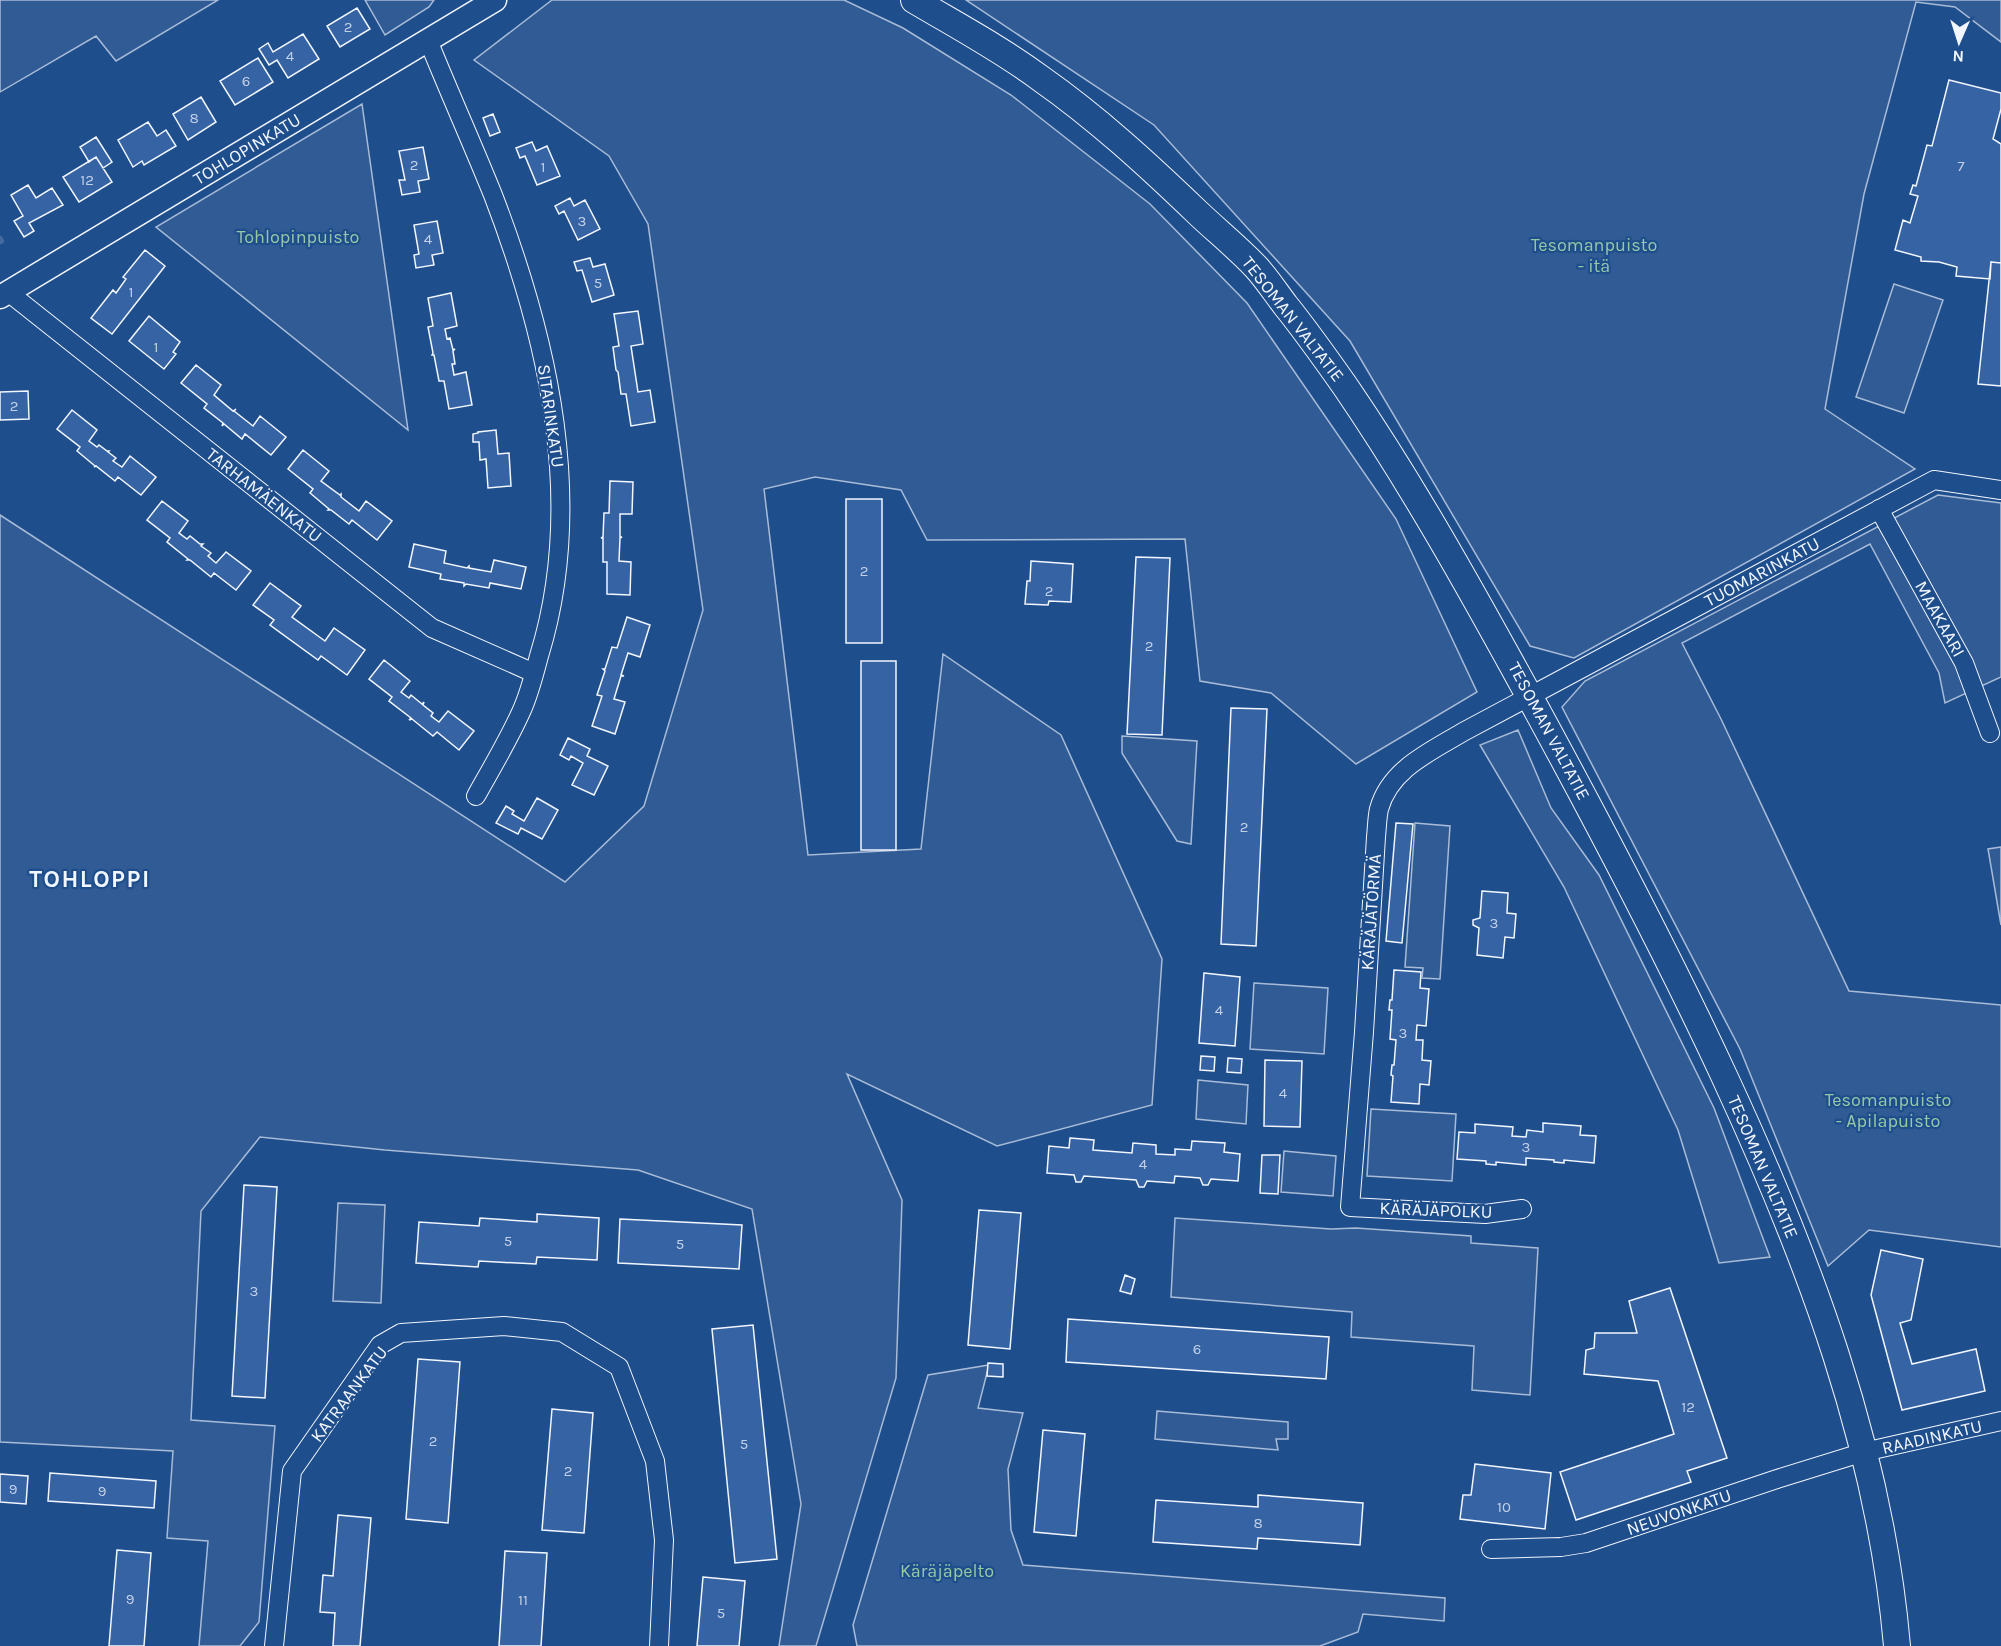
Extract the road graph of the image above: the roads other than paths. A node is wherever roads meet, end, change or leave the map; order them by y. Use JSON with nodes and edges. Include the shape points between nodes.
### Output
{"nodes":[{"id":1,"x":495,"y":0,"type":"edge"},
{"id":2,"x":914,"y":0,"type":"edge"},
{"id":3,"x":428,"y":40,"type":"junction"},
{"id":4,"x":4,"y":294,"type":"edge"},
{"id":5,"x":2001,"y":490,"type":"edge"},
{"id":6,"x":1879,"y":509,"type":"junction"},
{"id":7,"x":534,"y":673,"type":"junction"},
{"id":8,"x":1529,"y":696,"type":"junction"},
{"id":9,"x":1990,"y":733,"type":"dead end"},
{"id":10,"x":476,"y":796,"type":"dead end"},
{"id":11,"x":1350,"y":1207,"type":"joint"},
{"id":12,"x":1522,"y":1209,"type":"dead end"},
{"id":13,"x":2001,"y":1421,"type":"edge"},
{"id":14,"x":1864,"y":1452,"type":"junction"},
{"id":15,"x":1491,"y":1549,"type":"dead end"},
{"id":16,"x":274,"y":1646,"type":"edge"},
{"id":17,"x":659,"y":1646,"type":"edge"},
{"id":18,"x":1897,"y":1646,"type":"edge"}],
"edges":[{"from":1,"to":3,"type":"street","name":"TOHLOPINKATU"},
{"from":2,"to":8,"type":"main road","name":"TESOMAN VALTATIE","via":[[1039,76],[1110,132],[1256,268],[1320,349],[1378,434]]},
{"from":3,"to":4,"type":"street","name":"TOHLOPINKATU"},
{"from":3,"to":7,"type":"street","name":"SITARINKATU","via":[[493,195],[548,379],[559,448],[562,532],[555,592]]},
{"from":4,"to":7,"type":"street","name":"TARHAMÄENKATU","via":[[432,628]]},
{"from":5,"to":6,"type":"street","name":"TUOMARINKATU","via":[[1934,480]]},
{"from":6,"to":8,"type":"street","name":"TUOMARINKATU"},
{"from":6,"to":9,"type":"street","name":"MAAKAARI","via":[[1964,663]]},
{"from":7,"to":10,"type":"street","name":"SITARINKATU","via":[[522,711]]},
{"from":8,"to":11,"type":"street","name":"KÄRÄJÄTÖRMÄ","via":[[1414,761],[1385,793],[1379,810]]},
{"from":8,"to":14,"type":"main road","name":"TESOMAN VALTATIE","via":[[1689,1001],[1759,1152],[1800,1251]]},
{"from":11,"to":12,"type":"street","name":"KÄRÄJÄPOLKU","via":[[1485,1214]]},
{"from":13,"to":14,"type":"street","name":"RAADINKATU"},
{"from":14,"to":15,"type":"street","name":"NEUVONKATU","via":[[1586,1543]]},
{"from":14,"to":18,"type":"main road","name":"TESOMAN VALTATIE","via":[[1892,1590]]},
{"from":16,"to":17,"type":"street","name":"KATRAANKATU","via":[[292,1472],[380,1345],[401,1333],[504,1326],[562,1332],[618,1367],[656,1461],[664,1540]]}]}
